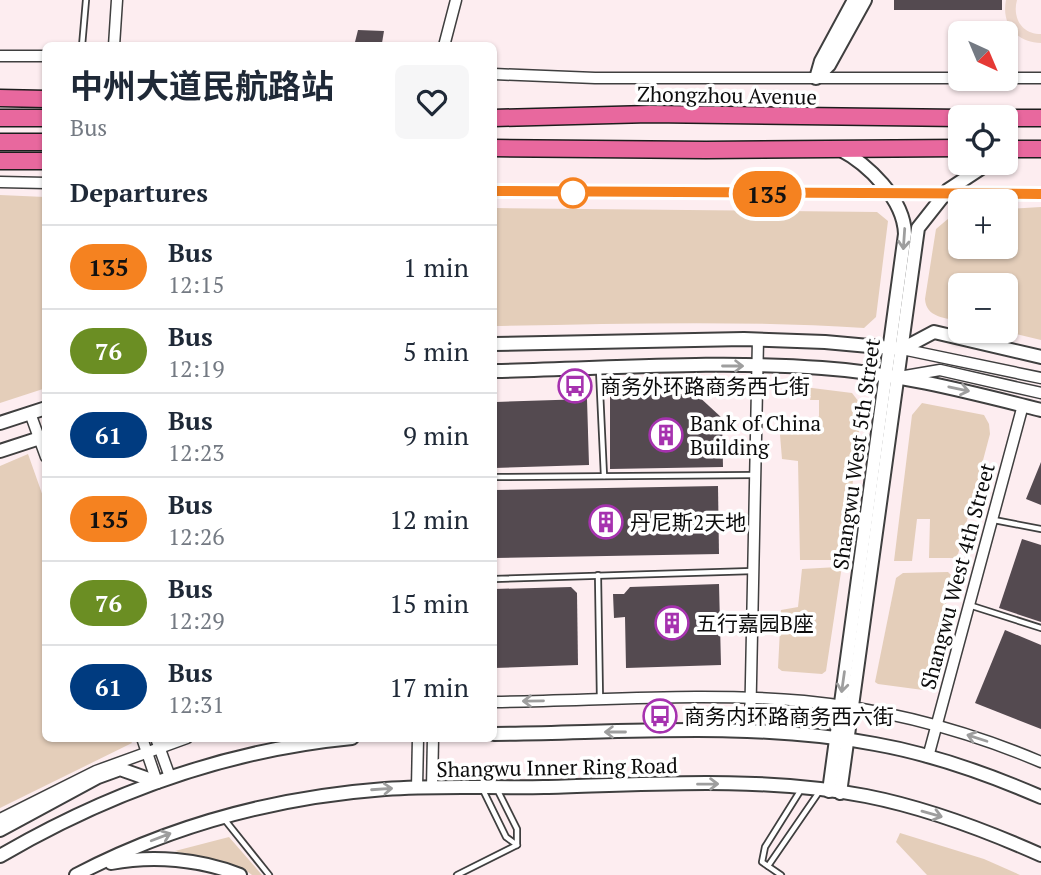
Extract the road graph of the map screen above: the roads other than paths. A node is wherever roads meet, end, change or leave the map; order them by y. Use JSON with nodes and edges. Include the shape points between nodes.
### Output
{"nodes":[{"id":1,"x":86,"y":0,"type":"edge"},
{"id":2,"x":117,"y":0,"type":"edge"},
{"id":3,"x":456,"y":0,"type":"edge"},
{"id":4,"x":854,"y":0,"type":"edge"},
{"id":5,"x":864,"y":0,"type":"edge"},
{"id":6,"x":82,"y":42,"type":"edge"},
{"id":7,"x":114,"y":42,"type":"edge"},
{"id":8,"x":445,"y":42,"type":"edge"},
{"id":9,"x":0,"y":55,"type":"edge"},
{"id":10,"x":42,"y":56,"type":"edge"},
{"id":11,"x":497,"y":74,"type":"edge"},
{"id":12,"x":816,"y":78,"type":"junction"},
{"id":13,"x":948,"y":78,"type":"edge"},
{"id":14,"x":1018,"y":78,"type":"edge"},
{"id":15,"x":1041,"y":78,"type":"edge"},
{"id":16,"x":0,"y":98,"type":"edge"},
{"id":17,"x":42,"y":99,"type":"edge"},
{"id":18,"x":497,"y":115,"type":"edge"},
{"id":19,"x":0,"y":118,"type":"edge"},
{"id":20,"x":42,"y":118,"type":"edge"},
{"id":21,"x":948,"y":118,"type":"edge"},
{"id":22,"x":1018,"y":118,"type":"edge"},
{"id":23,"x":1041,"y":118,"type":"edge"},
{"id":24,"x":0,"y":142,"type":"edge"},
{"id":25,"x":42,"y":142,"type":"edge"},
{"id":26,"x":497,"y":148,"type":"edge"},
{"id":27,"x":948,"y":148,"type":"edge"},
{"id":28,"x":519,"y":149,"type":"junction"},
{"id":29,"x":838,"y":149,"type":"junction"},
{"id":30,"x":1041,"y":149,"type":"edge"},
{"id":31,"x":1018,"y":150,"type":"edge"},
{"id":32,"x":497,"y":157,"type":"edge"},
{"id":33,"x":0,"y":161,"type":"edge"},
{"id":34,"x":42,"y":161,"type":"edge"},
{"id":35,"x":967,"y":175,"type":"edge"},
{"id":36,"x":0,"y":182,"type":"edge"},
{"id":37,"x":42,"y":183,"type":"edge"},
{"id":38,"x":497,"y":191,"type":"edge"},
{"id":39,"x":888,"y":194,"type":"junction"},
{"id":40,"x":944,"y":194,"type":"junction"},
{"id":41,"x":1041,"y":194,"type":"edge"},
{"id":42,"x":758,"y":340,"type":"junction"},
{"id":43,"x":497,"y":344,"type":"edge"},
{"id":44,"x":896,"y":348,"type":"junction"},
{"id":45,"x":1041,"y":357,"type":"edge"},
{"id":46,"x":757,"y":366,"type":"junction"},
{"id":47,"x":599,"y":369,"type":"junction"},
{"id":48,"x":497,"y":371,"type":"edge"},
{"id":49,"x":892,"y":376,"type":"junction"},
{"id":50,"x":1041,"y":378,"type":"edge"},
{"id":51,"x":1041,"y":393,"type":"edge"},
{"id":52,"x":1023,"y":405,"type":"junction"},
{"id":53,"x":1041,"y":410,"type":"edge"},
{"id":54,"x":41,"y":411,"type":"edge"},
{"id":55,"x":0,"y":423,"type":"edge"},
{"id":56,"x":42,"y":437,"type":"edge"},
{"id":57,"x":0,"y":451,"type":"edge"},
{"id":58,"x":755,"y":475,"type":"junction"},
{"id":59,"x":604,"y":476,"type":"junction"},
{"id":60,"x":497,"y":477,"type":"edge"},
{"id":61,"x":992,"y":519,"type":"junction"},
{"id":62,"x":1041,"y":529,"type":"edge"},
{"id":63,"x":753,"y":571,"type":"junction"},
{"id":64,"x":598,"y":575,"type":"junction"},
{"id":65,"x":497,"y":579,"type":"edge"},
{"id":66,"x":969,"y":605,"type":"junction"},
{"id":67,"x":1041,"y":628,"type":"edge"},
{"id":68,"x":751,"y":698,"type":"junction"},
{"id":69,"x":600,"y":700,"type":"junction"},
{"id":70,"x":497,"y":702,"type":"edge"},
{"id":71,"x":846,"y":707,"type":"junction"},
{"id":72,"x":936,"y":726,"type":"junction"},
{"id":73,"x":750,"y":730,"type":"junction"},
{"id":74,"x":497,"y":734,"type":"edge"},
{"id":75,"x":841,"y":739,"type":"junction"},
{"id":76,"x":144,"y":742,"type":"edge"},
{"id":77,"x":326,"y":742,"type":"edge"},
{"id":78,"x":418,"y":742,"type":"edge"},
{"id":79,"x":433,"y":742,"type":"edge"},
{"id":80,"x":158,"y":743,"type":"edge"},
{"id":81,"x":147,"y":751,"type":"junction"},
{"id":82,"x":928,"y":757,"type":"junction"},
{"id":83,"x":1041,"y":762,"type":"edge"},
{"id":84,"x":163,"y":780,"type":"junction"},
{"id":85,"x":417,"y":788,"type":"junction"},
{"id":86,"x":432,"y":788,"type":"junction"},
{"id":87,"x":482,"y":788,"type":"junction"},
{"id":88,"x":496,"y":788,"type":"junction"},
{"id":89,"x":802,"y":788,"type":"junction"},
{"id":90,"x":829,"y":791,"type":"junction"},
{"id":91,"x":1041,"y":797,"type":"edge"},
{"id":92,"x":223,"y":817,"type":"junction"},
{"id":93,"x":0,"y":819,"type":"edge"},
{"id":94,"x":0,"y":830,"type":"edge"},
{"id":95,"x":517,"y":845,"type":"junction"},
{"id":96,"x":1041,"y":855,"type":"edge"},
{"id":97,"x":0,"y":856,"type":"edge"},
{"id":98,"x":93,"y":866,"type":"junction"},
{"id":99,"x":768,"y":866,"type":"junction"},
{"id":100,"x":76,"y":875,"type":"edge"},
{"id":101,"x":240,"y":875,"type":"edge"},
{"id":102,"x":270,"y":875,"type":"edge"},
{"id":103,"x":457,"y":875,"type":"edge"},
{"id":104,"x":781,"y":875,"type":"edge"}],
"edges":[{"from":1,"to":6,"type":"lane"},
{"from":2,"to":7,"type":"street"},
{"from":3,"to":8,"type":"street"},
{"from":4,"to":12,"type":"street"},
{"from":5,"to":12,"type":"street","via":[[829,65]]},
{"from":9,"to":10,"type":"street"},
{"from":11,"to":12,"type":"street"},
{"from":12,"to":13,"type":"street"},
{"from":14,"to":15,"type":"street"},
{"from":16,"to":17,"type":"highway"},
{"from":18,"to":21,"type":"highway","name":"Zhongzhou Avenue"},
{"from":19,"to":20,"type":"highway"},
{"from":22,"to":23,"type":"highway"},
{"from":24,"to":25,"type":"highway"},
{"from":26,"to":28,"type":"highway"},
{"from":27,"to":29,"type":"highway"},
{"from":28,"to":29,"type":"highway"},
{"from":28,"to":32,"type":"highway"},
{"from":29,"to":39,"type":"street","name":"Shangwu West 5th Street","via":[[869,170]]},
{"from":30,"to":31,"type":"highway"},
{"from":33,"to":34,"type":"highway"},
{"from":35,"to":40,"type":"street","name":"Shangwu West 5th Street"},
{"from":36,"to":37,"type":"street"},
{"from":38,"to":39,"type":"street"},
{"from":39,"to":40,"type":"street"},
{"from":39,"to":44,"type":"street","name":"Shangwu West 5th Street","one_way":true,"via":[[900,210],[905,234]]},
{"from":40,"to":41,"type":"street"},
{"from":40,"to":44,"type":"street","name":"Shangwu West 5th Street","via":[[918,228]]},
{"from":42,"to":43,"type":"street"},
{"from":42,"to":44,"type":"street"},
{"from":42,"to":46,"type":"street"},
{"from":44,"to":45,"type":"street","via":[[934,332]]},
{"from":44,"to":49,"type":"street","name":"Shangwu West 5th Street"},
{"from":44,"to":50,"type":"street"},
{"from":47,"to":46,"type":"street","one_way":true},
{"from":46,"to":49,"type":"street"},
{"from":46,"to":58,"type":"street"},
{"from":47,"to":48,"type":"street"},
{"from":47,"to":59,"type":"lane"},
{"from":49,"to":51,"type":"street","via":[[940,370]]},
{"from":49,"to":52,"type":"street","one_way":true},
{"from":49,"to":71,"type":"street","name":"Shangwu West 5th Street"},
{"from":52,"to":53,"type":"street"},
{"from":52,"to":61,"type":"street","name":"Shangwu West 4th Street"},
{"from":54,"to":55,"type":"street"},
{"from":54,"to":56,"type":"street"},
{"from":56,"to":57,"type":"street"},
{"from":58,"to":59,"type":"lane"},
{"from":58,"to":63,"type":"street"},
{"from":59,"to":60,"type":"lane"},
{"from":61,"to":62,"type":"lane"},
{"from":61,"to":66,"type":"street","name":"Shangwu West 4th Street"},
{"from":63,"to":64,"type":"lane"},
{"from":63,"to":68,"type":"street"},
{"from":64,"to":65,"type":"lane"},
{"from":64,"to":69,"type":"lane"},
{"from":66,"to":67,"type":"lane"},
{"from":66,"to":72,"type":"street","name":"Shangwu West 4th Street"},
{"from":68,"to":69,"type":"street"},
{"from":68,"to":71,"type":"street"},
{"from":68,"to":73,"type":"street"},
{"from":69,"to":70,"type":"street","one_way":true},
{"from":71,"to":72,"type":"street"},
{"from":71,"to":75,"type":"street","name":"Shangwu West 5th Street"},
{"from":72,"to":82,"type":"street","name":"Shangwu West 4th Street"},
{"from":83,"to":72,"type":"street","one_way":true},
{"from":73,"to":74,"type":"street","name":"Shangwu Inner Ring Road","one_way":true},
{"from":73,"to":75,"type":"street","name":"Shangwu Inner Ring Road"},
{"from":75,"to":82,"type":"street","name":"Shangwu Inner Ring Road"},
{"from":75,"to":90,"type":"street","name":"Shangwu West 5th Street"},
{"from":76,"to":81,"type":"street"},
{"from":77,"to":84,"type":"street","via":[[274,750]]},
{"from":78,"to":85,"type":"street"},
{"from":79,"to":86,"type":"street"},
{"from":80,"to":81,"type":"street"},
{"from":80,"to":84,"type":"street"},
{"from":81,"to":84,"type":"street"},
{"from":81,"to":93,"type":"street","via":[[66,784]]},
{"from":82,"to":91,"type":"street","name":"Shangwu Inner Ring Road"},
{"from":84,"to":94,"type":"street","via":[[120,769]]},
{"from":84,"to":97,"type":"street","via":[[71,818]]},
{"from":85,"to":86,"type":"street","name":"Shangwu Inner Ring Road"},
{"from":92,"to":85,"type":"street","name":"Shangwu Inner Ring Road","one_way":true,"via":[[339,793]]},
{"from":86,"to":87,"type":"street","name":"Shangwu Inner Ring Road"},
{"from":87,"to":88,"type":"street","name":"Shangwu Inner Ring Road"},
{"from":87,"to":95,"type":"lane","via":[[506,837]]},
{"from":88,"to":89,"type":"street","name":"Shangwu Inner Ring Road","one_way":true,"via":[[734,783]]},
{"from":88,"to":95,"type":"lane","via":[[517,830]]},
{"from":89,"to":90,"type":"street","name":"Shangwu Inner Ring Road"},
{"from":89,"to":99,"type":"lane","via":[[765,847],[762,862]]},
{"from":90,"to":96,"type":"street","name":"Shangwu Inner Ring Road","one_way":true,"via":[[946,818]]},
{"from":90,"to":99,"type":"lane"},
{"from":98,"to":92,"type":"street","name":"Shangwu Inner Ring Road","one_way":true},
{"from":92,"to":102,"type":"lane"},
{"from":95,"to":103,"type":"lane"},
{"from":98,"to":100,"type":"street","name":"Shangwu Inner Ring Road"},
{"from":98,"to":101,"type":"street","via":[[127,860],[178,860]]},
{"from":99,"to":104,"type":"lane"}]}
